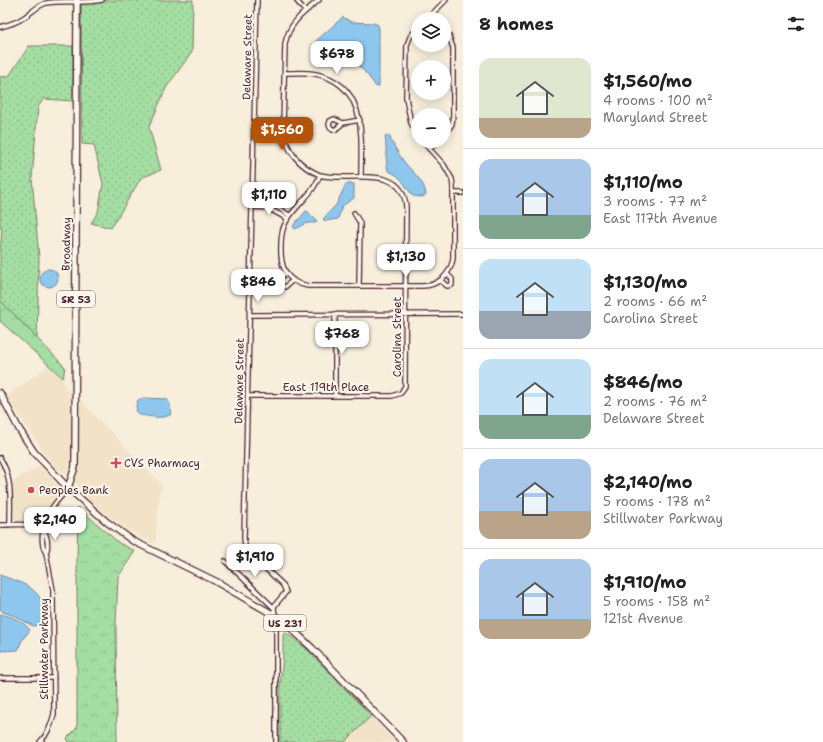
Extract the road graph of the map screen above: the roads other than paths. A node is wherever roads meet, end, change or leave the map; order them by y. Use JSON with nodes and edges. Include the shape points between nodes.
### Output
{"nodes":[{"id":1,"x":77,"y":0,"type":"edge"},
{"id":2,"x":102,"y":0,"type":"edge"},
{"id":3,"x":257,"y":0,"type":"edge"},
{"id":4,"x":296,"y":0,"type":"edge"},
{"id":5,"x":319,"y":0,"type":"edge"},
{"id":6,"x":446,"y":0,"type":"edge"},
{"id":7,"x":43,"y":2,"type":"edge"},
{"id":8,"x":305,"y":11,"type":"junction"},
{"id":9,"x":433,"y":12,"type":"edge"},
{"id":10,"x":0,"y":27,"type":"edge"},
{"id":11,"x":411,"y":36,"type":"edge"},
{"id":12,"x":451,"y":41,"type":"edge"},
{"id":13,"x":284,"y":73,"type":"junction"},
{"id":14,"x":411,"y":119,"type":"edge"},
{"id":15,"x":360,"y":120,"type":"junction"},
{"id":16,"x":343,"y":123,"type":"dead end"},
{"id":17,"x":451,"y":126,"type":"edge"},
{"id":18,"x":429,"y":149,"type":"edge"},
{"id":19,"x":320,"y":175,"type":"junction"},
{"id":20,"x":361,"y":177,"type":"junction"},
{"id":21,"x":453,"y":193,"type":"junction"},
{"id":22,"x":463,"y":193,"type":"edge"},
{"id":23,"x":253,"y":202,"type":"junction"},
{"id":24,"x":252,"y":207,"type":"junction"},
{"id":25,"x":354,"y":213,"type":"dead end"},
{"id":26,"x":289,"y":217,"type":"junction"},
{"id":27,"x":286,"y":272,"type":"junction"},
{"id":28,"x":447,"y":274,"type":"junction"},
{"id":29,"x":293,"y":280,"type":"junction"},
{"id":30,"x":440,"y":280,"type":"junction"},
{"id":31,"x":359,"y":286,"type":"junction"},
{"id":32,"x":406,"y":286,"type":"junction"},
{"id":33,"x":334,"y":314,"type":"junction"},
{"id":34,"x":406,"y":314,"type":"junction"},
{"id":35,"x":463,"y":314,"type":"edge"},
{"id":36,"x":250,"y":315,"type":"junction"},
{"id":37,"x":402,"y":391,"type":"joint"},
{"id":38,"x":0,"y":393,"type":"edge"},
{"id":39,"x":248,"y":396,"type":"junction"},
{"id":40,"x":335,"y":396,"type":"junction"},
{"id":41,"x":0,"y":458,"type":"edge"},
{"id":42,"x":68,"y":488,"type":"junction"},
{"id":43,"x":49,"y":514,"type":"junction"},
{"id":44,"x":0,"y":524,"type":"edge"},
{"id":45,"x":10,"y":525,"type":"junction"},
{"id":46,"x":28,"y":525,"type":"junction"},
{"id":47,"x":44,"y":530,"type":"junction"},
{"id":48,"x":225,"y":560,"type":"dead end"},
{"id":49,"x":274,"y":608,"type":"junction"},
{"id":50,"x":274,"y":615,"type":"junction"},
{"id":51,"x":0,"y":678,"type":"edge"},
{"id":52,"x":54,"y":678,"type":"junction"},
{"id":53,"x":40,"y":742,"type":"edge"},
{"id":54,"x":276,"y":742,"type":"edge"},
{"id":55,"x":404,"y":742,"type":"edge"}],
"edges":[{"from":1,"to":2,"type":"street"},
{"from":1,"to":7,"type":"street"},
{"from":1,"to":42,"type":"main road","name":"Broadway","number":"SR 53","via":[[75,467]]},
{"from":3,"to":23,"type":"street","name":"Delaware Street"},
{"from":4,"to":8,"type":"street"},
{"from":5,"to":8,"type":"street"},
{"from":6,"to":9,"type":"street"},
{"from":7,"to":10,"type":"street","via":[[21,19]]},
{"from":8,"to":13,"type":"street","via":[[294,22],[288,34]]},
{"from":11,"to":14,"type":"street","via":[[407,46],[406,98]]},
{"from":12,"to":17,"type":"street"},
{"from":13,"to":15,"type":"street","via":[[317,75],[329,79],[351,98]]},
{"from":13,"to":19,"type":"street","via":[[283,129],[287,144],[301,163]]},
{"from":15,"to":16,"type":"street"},
{"from":15,"to":20,"type":"street"},
{"from":18,"to":21,"type":"street","via":[[450,174]]},
{"from":19,"to":20,"type":"street"},
{"from":19,"to":26,"type":"street","via":[[315,187]]},
{"from":20,"to":32,"type":"street","name":"Carolina Street","via":[[386,179],[396,184],[402,192],[405,200]]},
{"from":21,"to":22,"type":"street"},
{"from":21,"to":28,"type":"street","via":[[452,259]]},
{"from":23,"to":24,"type":"street","name":"Delaware Street"},
{"from":23,"to":26,"type":"street","via":[[271,204]]},
{"from":24,"to":26,"type":"street","via":[[268,208]]},
{"from":24,"to":36,"type":"street","name":"Delaware Street"},
{"from":25,"to":31,"type":"street","via":[[360,223]]},
{"from":26,"to":27,"type":"street","via":[[282,232],[281,245],[281,259]]},
{"from":27,"to":29,"type":"street"},
{"from":27,"to":29,"type":"street","via":[[279,280],[280,285],[286,286]]},
{"from":28,"to":30,"type":"street"},
{"from":28,"to":30,"type":"street","via":[[452,279],[452,285],[447,286]]},
{"from":29,"to":31,"type":"street","via":[[308,286]]},
{"from":30,"to":32,"type":"street","via":[[426,286]]},
{"from":31,"to":32,"type":"street"},
{"from":32,"to":34,"type":"street","name":"Carolina Street"},
{"from":33,"to":34,"type":"street"},
{"from":33,"to":36,"type":"street"},
{"from":33,"to":40,"type":"street"},
{"from":34,"to":35,"type":"street"},
{"from":34,"to":37,"type":"street","name":"Carolina Street","via":[[406,383]]},
{"from":36,"to":39,"type":"street","name":"Delaware Street"},
{"from":37,"to":40,"type":"street","name":"East 119th Place","via":[[392,396]]},
{"from":38,"to":42,"type":"main road","number":"US 231","via":[[34,452]]},
{"from":39,"to":40,"type":"street","name":"East 119th Place"},
{"from":39,"to":49,"type":"street","name":"Delaware Street","via":[[244,546],[283,585],[286,592]]},
{"from":41,"to":45,"type":"street","via":[[9,477]]},
{"from":42,"to":43,"type":"street","name":"Stillwater Parkway"},
{"from":42,"to":50,"type":"main road","number":"US 231","via":[[107,522],[133,540],[215,581]]},
{"from":43,"to":46,"type":"street"},
{"from":43,"to":47,"type":"street","name":"Stillwater Parkway"},
{"from":44,"to":45,"type":"street"},
{"from":45,"to":46,"type":"street"},
{"from":46,"to":47,"type":"street"},
{"from":47,"to":52,"type":"street","name":"Stillwater Parkway","via":[[53,590]]},
{"from":48,"to":49,"type":"street"},
{"from":49,"to":50,"type":"street"},
{"from":50,"to":54,"type":"street"},
{"from":50,"to":55,"type":"main road","number":"US 231","via":[[312,648]]},
{"from":51,"to":52,"type":"street"},
{"from":52,"to":53,"type":"street","name":"Stillwater Parkway","via":[[54,714],[51,725]]}]}
